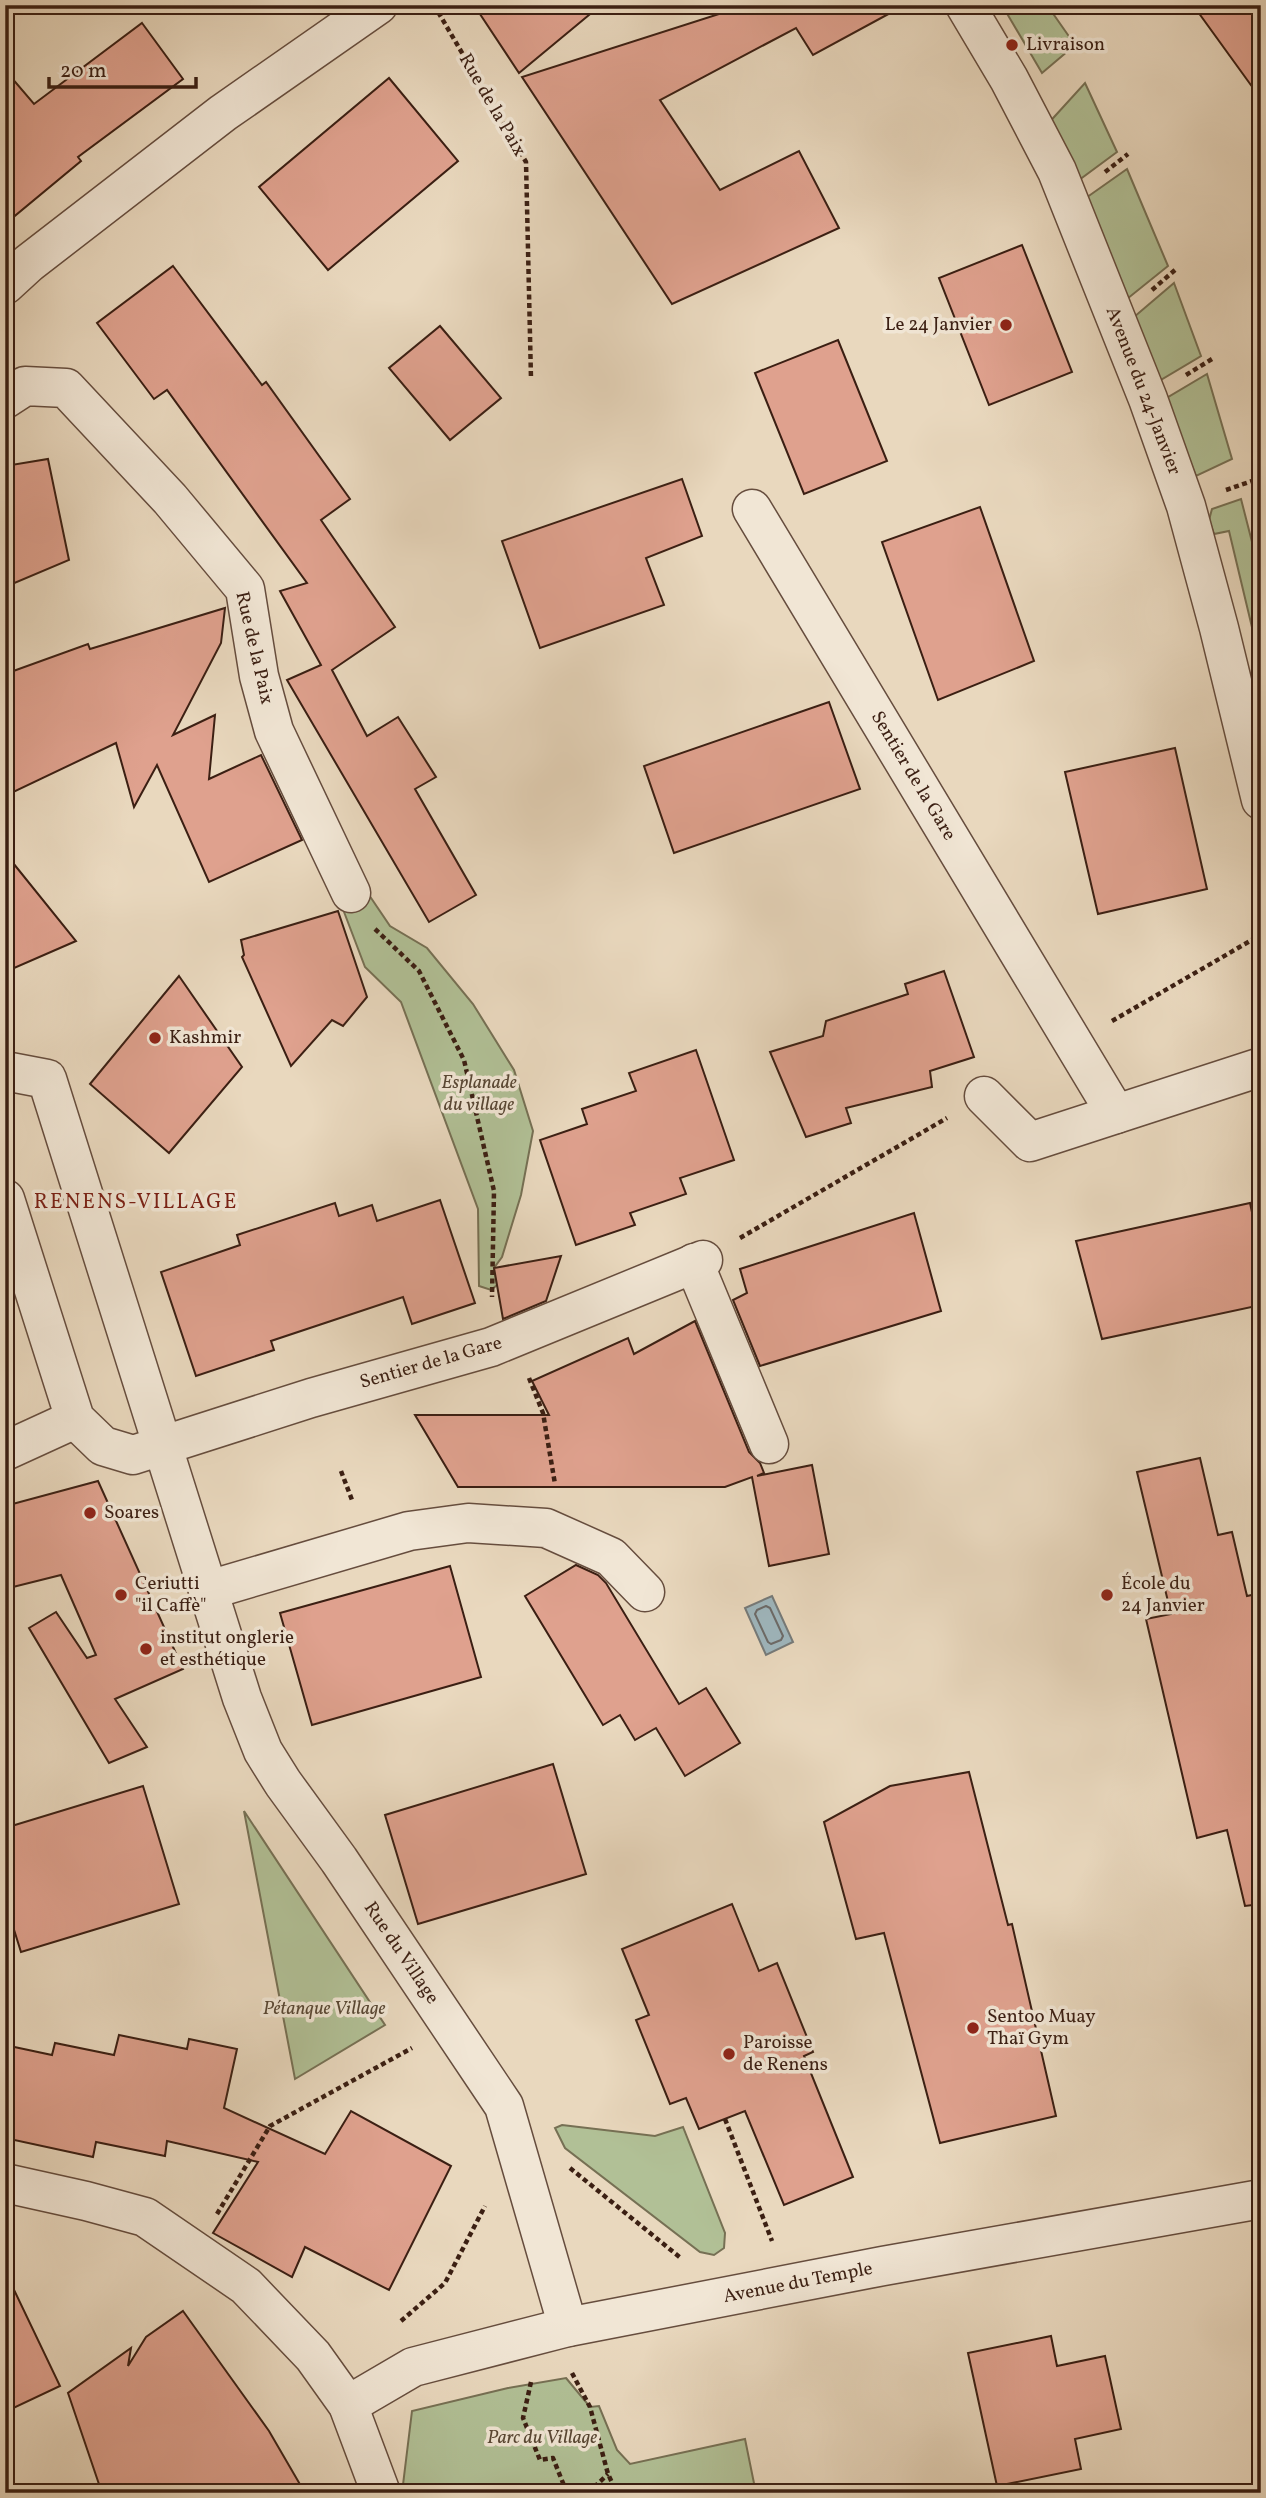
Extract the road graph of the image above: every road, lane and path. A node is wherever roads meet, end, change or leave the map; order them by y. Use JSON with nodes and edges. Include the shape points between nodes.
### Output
{"nodes":[{"id":1,"x":378,"y":5,"type":"edge"},
{"id":2,"x":434,"y":5,"type":"edge"},
{"id":3,"x":965,"y":5,"type":"edge"},
{"id":4,"x":5,"y":285,"type":"edge"},
{"id":5,"x":531,"y":379,"type":"dead end"},
{"id":6,"x":5,"y":399,"type":"edge"},
{"id":7,"x":752,"y":509,"type":"dead end"},
{"id":8,"x":1261,"y":800,"type":"edge"},
{"id":9,"x":351,"y":893,"type":"dead end"},
{"id":10,"x":374,"y":928,"type":"dead end"},
{"id":11,"x":1257,"y":937,"type":"dead end"},
{"id":12,"x":1074,"y":1043,"type":"junction"},
{"id":13,"x":1261,"y":1067,"type":"edge"},
{"id":14,"x":5,"y":1072,"type":"edge"},
{"id":15,"x":984,"y":1096,"type":"joint"},
{"id":16,"x":1116,"y":1114,"type":"junction"},
{"id":17,"x":5,"y":1199,"type":"edge"},
{"id":18,"x":698,"y":1262,"type":"junction"},
{"id":19,"x":502,"y":1343,"type":"junction"},
{"id":20,"x":75,"y":1419,"type":"junction"},
{"id":21,"x":769,"y":1444,"type":"dead end"},
{"id":22,"x":163,"y":1447,"type":"junction"},
{"id":23,"x":5,"y":1451,"type":"edge"},
{"id":24,"x":341,"y":1471,"type":"dead end"},
{"id":25,"x":348,"y":1489,"type":"dead end"},
{"id":26,"x":546,"y":1528,"type":"junction"},
{"id":27,"x":209,"y":1590,"type":"junction"},
{"id":28,"x":645,"y":1592,"type":"dead end"},
{"id":29,"x":419,"y":2044,"type":"dead end"},
{"id":30,"x":724,"y":2119,"type":"dead end"},
{"id":31,"x":562,"y":2162,"type":"dead end"},
{"id":32,"x":5,"y":2183,"type":"edge"},
{"id":33,"x":1261,"y":2199,"type":"edge"},
{"id":34,"x":488,"y":2202,"type":"dead end"},
{"id":35,"x":214,"y":2220,"type":"dead end"},
{"id":36,"x":774,"y":2245,"type":"dead end"},
{"id":37,"x":686,"y":2262,"type":"dead end"},
{"id":38,"x":393,"y":2326,"type":"dead end"},
{"id":39,"x":568,"y":2327,"type":"junction"},
{"id":40,"x":568,"y":2367,"type":"dead end"},
{"id":41,"x":533,"y":2374,"type":"dead end"},
{"id":42,"x":348,"y":2404,"type":"junction"},
{"id":43,"x":608,"y":2474,"type":"junction"},
{"id":44,"x":381,"y":2493,"type":"edge"},
{"id":45,"x":567,"y":2493,"type":"edge"},
{"id":46,"x":587,"y":2493,"type":"edge"},
{"id":47,"x":617,"y":2493,"type":"edge"}],
"edges":[{"from":1,"to":4,"type":"street","via":[[223,113]]},
{"from":2,"to":5,"type":"path","name":"Rue de la Paix","via":[[526,162]]},
{"from":3,"to":8,"type":"street","name":"Avenue du 24-Janvier","via":[[1056,171],[1148,399],[1186,506]]},
{"from":6,"to":9,"type":"street","name":"Rue de la Paix","via":[[25,386],[65,388],[170,499],[245,589],[259,676],[274,731]]},
{"from":7,"to":12,"type":"street","name":"Sentier de la Gare"},
{"from":10,"to":19,"type":"path","via":[[419,971],[464,1060],[494,1191]]},
{"from":11,"to":12,"type":"path"},
{"from":12,"to":16,"type":"street","name":"Sentier de la Gare"},
{"from":13,"to":16,"type":"street"},
{"from":14,"to":22,"type":"street","name":"Rue du Village","via":[[47,1079]]},
{"from":15,"to":16,"type":"street","via":[[1030,1142]]},
{"from":15,"to":18,"type":"path"},
{"from":17,"to":20,"type":"street"},
{"from":18,"to":19,"type":"street","name":"Sentier de la Gare"},
{"from":18,"to":21,"type":"street"},
{"from":19,"to":22,"type":"street","name":"Sentier de la Gare"},
{"from":19,"to":26,"type":"path","via":[[543,1413],[556,1481]]},
{"from":20,"to":22,"type":"street","name":"Sentier de la Gare","via":[[103,1446],[133,1455]]},
{"from":20,"to":23,"type":"street"},
{"from":22,"to":27,"type":"street","name":"Rue du Village"},
{"from":24,"to":25,"type":"path"},
{"from":26,"to":27,"type":"street","via":[[468,1523],[409,1531]]},
{"from":26,"to":28,"type":"street","via":[[611,1557]]},
{"from":27,"to":39,"type":"street","name":"Rue du Village","via":[[263,1751],[504,2106]]},
{"from":29,"to":35,"type":"path","via":[[270,2126]]},
{"from":30,"to":36,"type":"path"},
{"from":31,"to":37,"type":"path"},
{"from":32,"to":42,"type":"street","via":[[145,2217],[246,2286],[313,2356]]},
{"from":33,"to":39,"type":"street","name":"Avenue du Temple"},
{"from":34,"to":38,"type":"path","via":[[445,2283]]},
{"from":39,"to":42,"type":"street","name":"Avenue du Temple","via":[[413,2367]]},
{"from":40,"to":43,"type":"path","via":[[590,2407]]},
{"from":41,"to":45,"type":"path","via":[[523,2418],[540,2460],[553,2458]]},
{"from":42,"to":44,"type":"street"},
{"from":43,"to":46,"type":"path"},
{"from":43,"to":47,"type":"path"}]}
